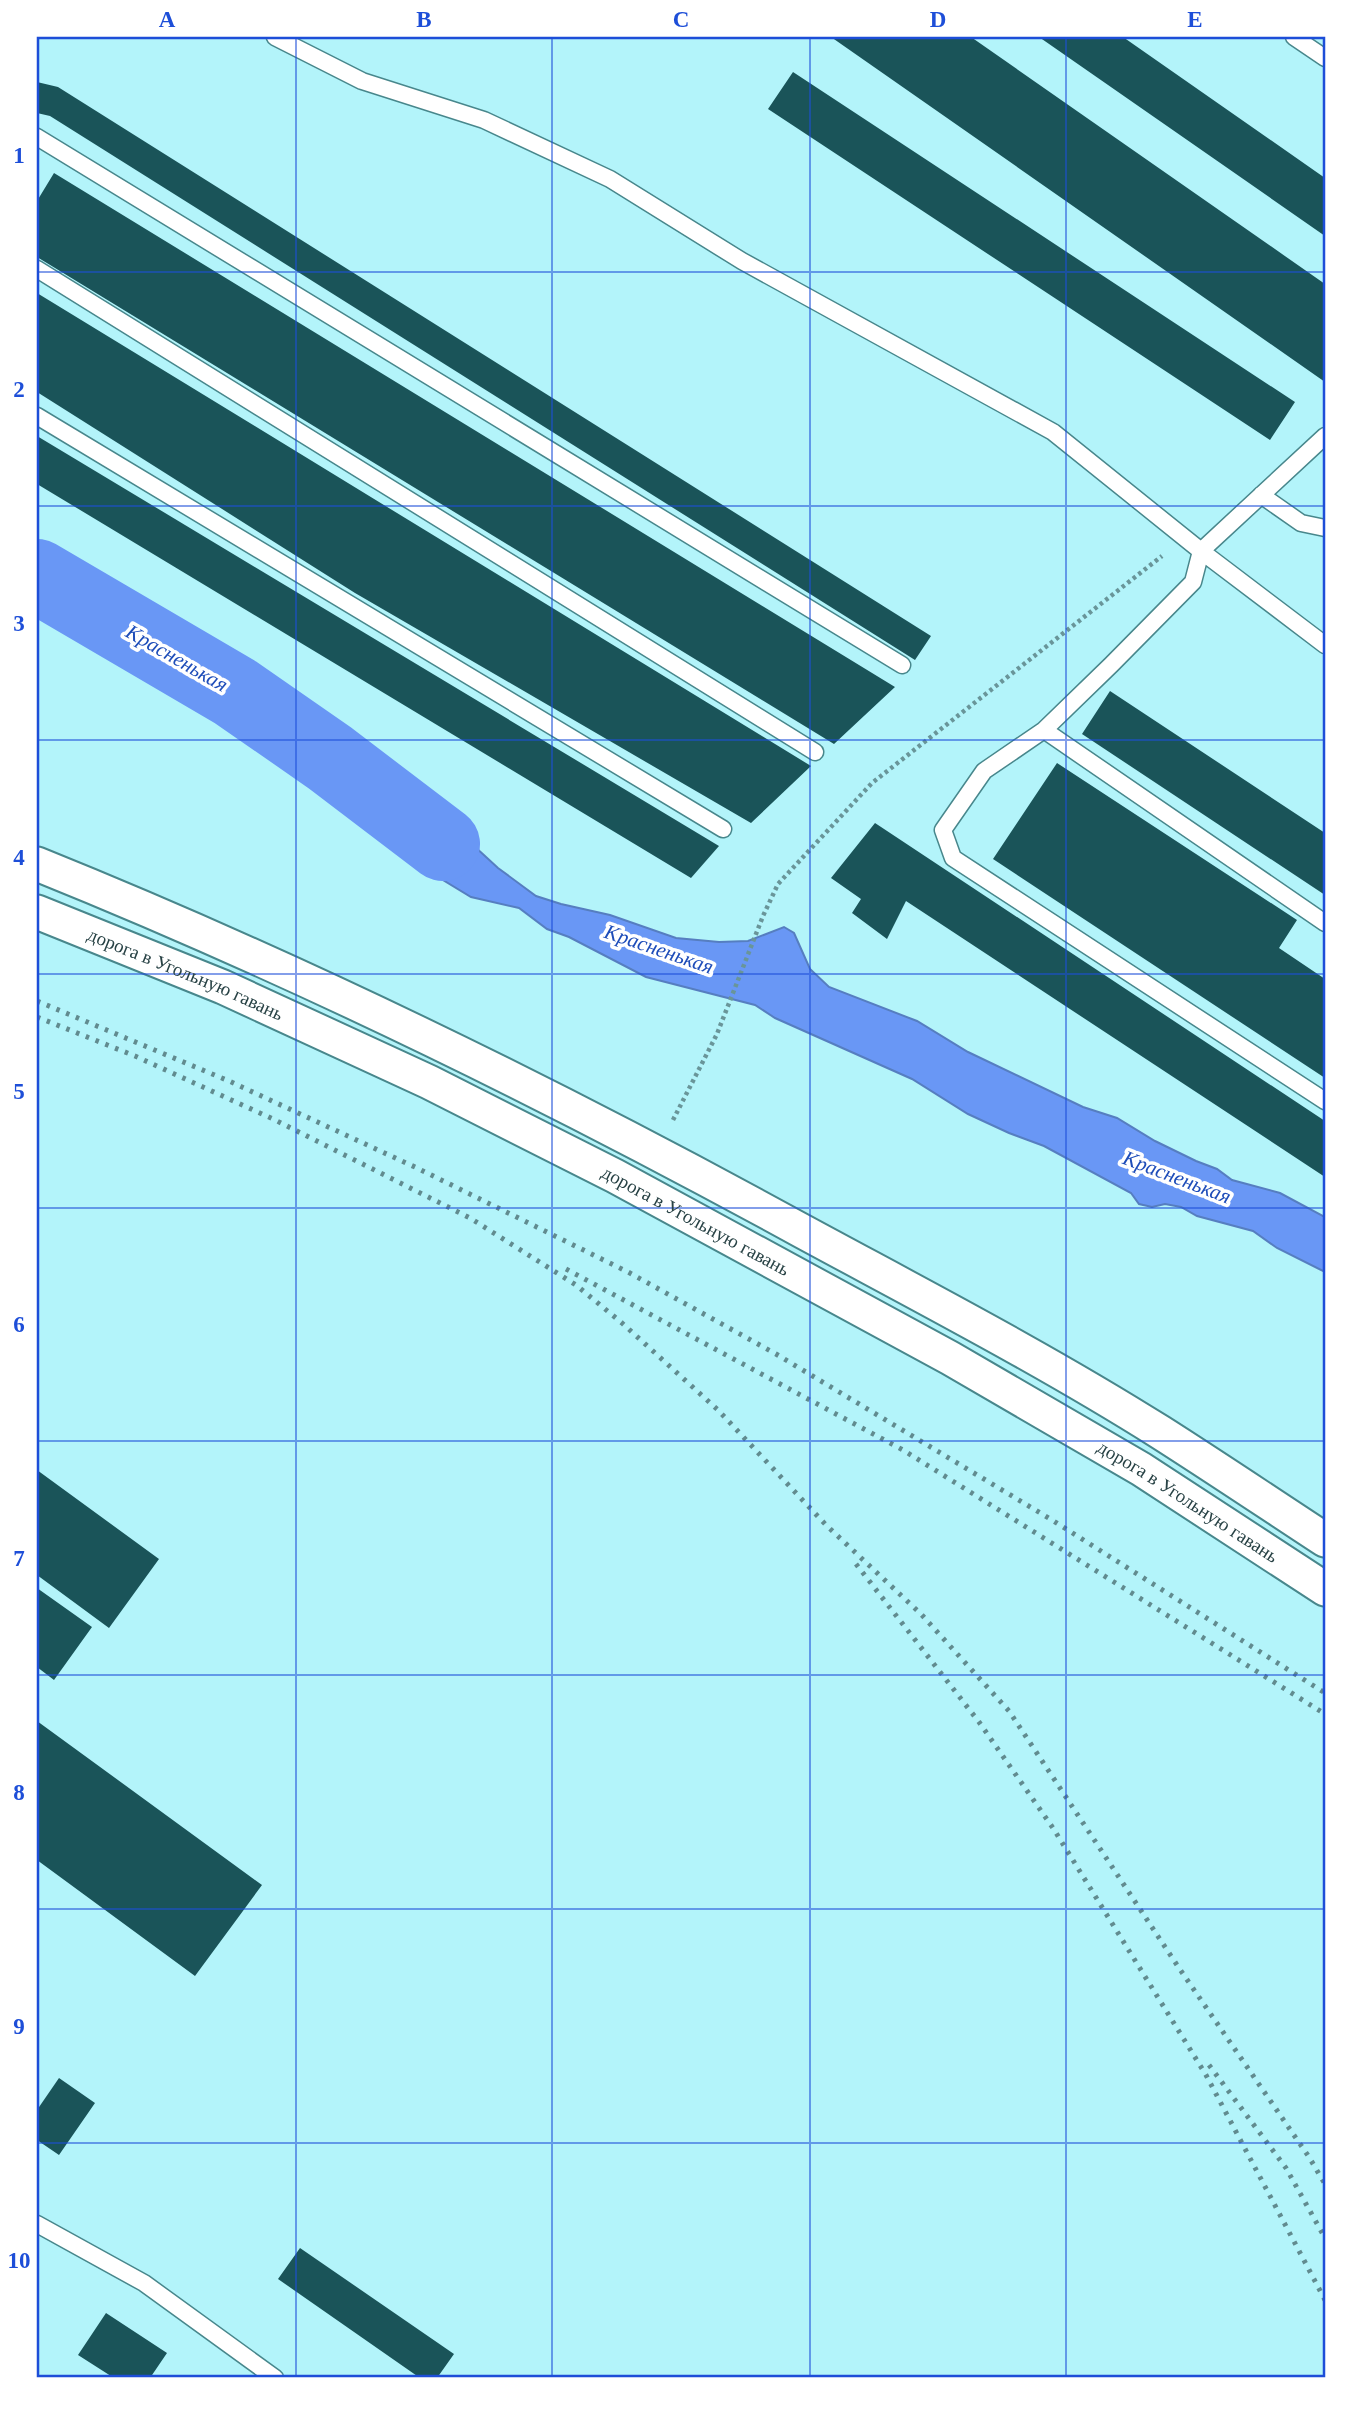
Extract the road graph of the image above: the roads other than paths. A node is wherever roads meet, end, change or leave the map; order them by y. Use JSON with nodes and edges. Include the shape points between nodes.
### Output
{"nodes":[{"id":1,"x":275,"y":37,"type":"edge"},
{"id":2,"x":1294,"y":37,"type":"edge"},
{"id":3,"x":1325,"y":58,"type":"edge"},
{"id":4,"x":37,"y":137,"type":"edge"},
{"id":5,"x":37,"y":270,"type":"edge"},
{"id":6,"x":37,"y":416,"type":"edge"},
{"id":7,"x":1325,"y":436,"type":"edge"},
{"id":8,"x":1261,"y":495,"type":"junction"},
{"id":9,"x":1325,"y":528,"type":"edge"},
{"id":10,"x":1201,"y":551,"type":"junction"},
{"id":11,"x":1325,"y":645,"type":"edge"},
{"id":12,"x":902,"y":666,"type":"dead end"},
{"id":13,"x":1044,"y":730,"type":"junction"},
{"id":14,"x":815,"y":752,"type":"dead end"},
{"id":15,"x":723,"y":829,"type":"dead end"},
{"id":16,"x":37,"y":864,"type":"edge"},
{"id":17,"x":37,"y":912,"type":"edge"},
{"id":18,"x":1325,"y":923,"type":"edge"},
{"id":19,"x":1325,"y":1101,"type":"edge"},
{"id":20,"x":1325,"y":1540,"type":"edge"},
{"id":21,"x":1325,"y":1589,"type":"edge"},
{"id":22,"x":37,"y":2224,"type":"edge"},
{"id":23,"x":275,"y":2378,"type":"edge"}],
"edges":[{"from":1,"to":10,"type":"lane","via":[[362,81],[484,120],[610,179],[743,261],[1053,432]]},
{"from":2,"to":3,"type":"lane"},
{"from":4,"to":12,"type":"lane"},
{"from":5,"to":14,"type":"lane"},
{"from":6,"to":15,"type":"lane"},
{"from":7,"to":8,"type":"lane"},
{"from":8,"to":9,"type":"lane","via":[[1301,523]]},
{"from":8,"to":10,"type":"lane"},
{"from":10,"to":11,"type":"lane"},
{"from":10,"to":13,"type":"lane","via":[[1193,582]]},
{"from":13,"to":18,"type":"lane"},
{"from":13,"to":19,"type":"lane","via":[[984,771],[943,830],[953,858]]},
{"from":16,"to":20,"type":"street","name":"дорога в Угольную гавань","via":[[446,1045],[633,1139],[956,1314],[1134,1417]]},
{"from":17,"to":21,"type":"street","name":"дорога в Угольную гавань","via":[[235,993],[429,1082],[615,1176],[950,1358],[1141,1469]]},
{"from":22,"to":23,"type":"lane","via":[[144,2283]]}]}
